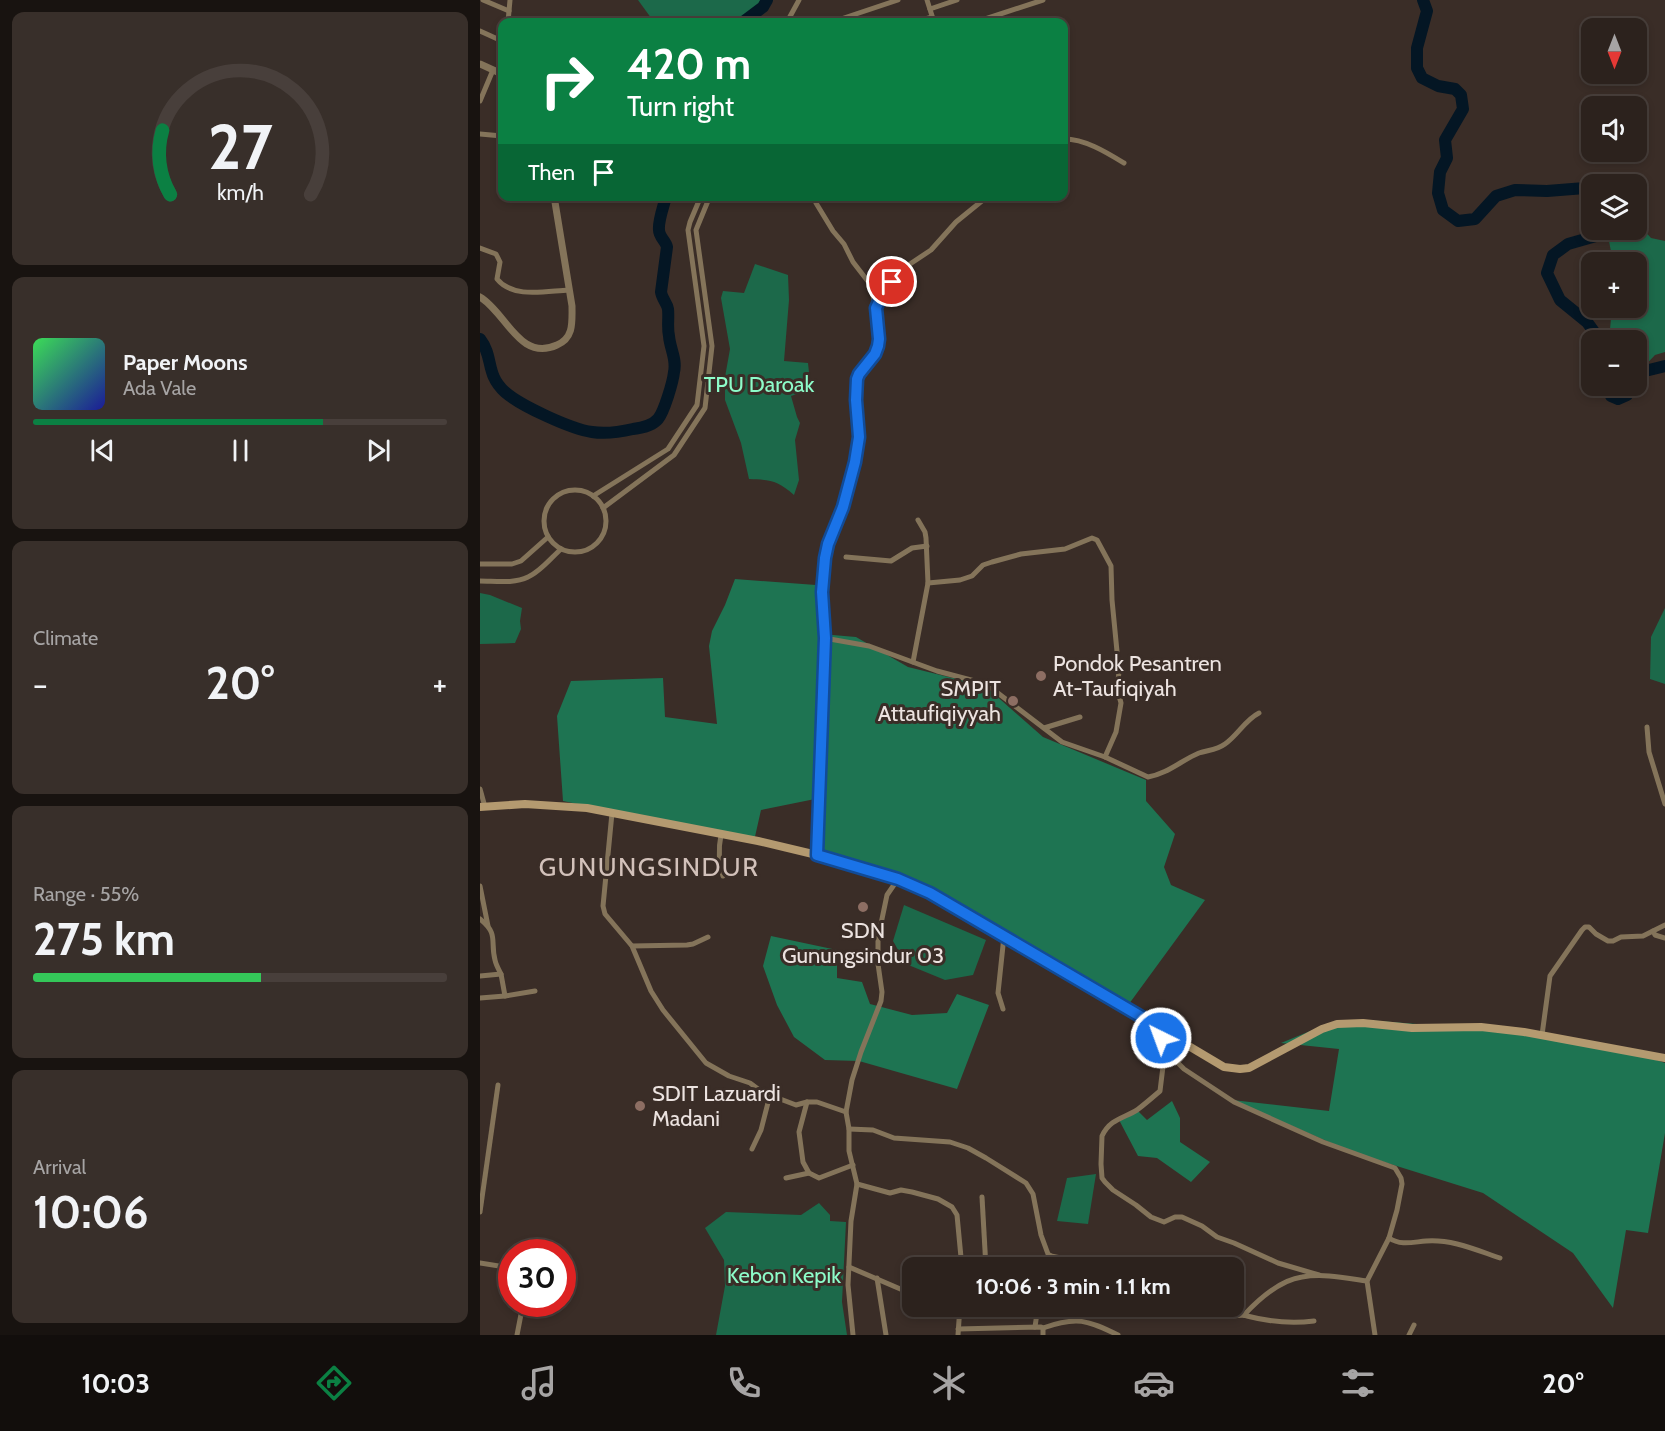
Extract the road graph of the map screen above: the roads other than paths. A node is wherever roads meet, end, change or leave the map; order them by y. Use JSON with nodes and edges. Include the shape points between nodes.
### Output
{"nodes":[{"id":1,"x":483,"y":0,"type":"edge"},
{"id":2,"x":510,"y":0,"type":"edge"},
{"id":3,"x":800,"y":0,"type":"edge"},
{"id":4,"x":898,"y":0,"type":"edge"},
{"id":5,"x":927,"y":0,"type":"edge"},
{"id":6,"x":957,"y":0,"type":"edge"},
{"id":7,"x":1043,"y":0,"type":"edge"},
{"id":8,"x":1034,"y":1,"type":"edge"},
{"id":9,"x":930,"y":9,"type":"junction"},
{"id":10,"x":509,"y":11,"type":"junction"},
{"id":11,"x":508,"y":18,"type":"edge"},
{"id":12,"x":789,"y":18,"type":"edge"},
{"id":13,"x":844,"y":18,"type":"edge"},
{"id":14,"x":932,"y":18,"type":"edge"},
{"id":15,"x":987,"y":18,"type":"edge"},
{"id":16,"x":480,"y":32,"type":"edge"},
{"id":17,"x":498,"y":39,"type":"edge"},
{"id":18,"x":480,"y":64,"type":"edge"},
{"id":19,"x":493,"y":70,"type":"junction"},
{"id":20,"x":498,"y":72,"type":"edge"},
{"id":21,"x":481,"y":98,"type":"edge"},
{"id":22,"x":480,"y":134,"type":"edge"},
{"id":23,"x":498,"y":136,"type":"edge"},
{"id":24,"x":1068,"y":139,"type":"edge"},
{"id":25,"x":1124,"y":163,"type":"dead end"},
{"id":26,"x":555,"y":201,"type":"edge"},
{"id":27,"x":699,"y":201,"type":"edge"},
{"id":28,"x":708,"y":201,"type":"edge"},
{"id":29,"x":815,"y":201,"type":"edge"},
{"id":30,"x":982,"y":201,"type":"edge"},
{"id":31,"x":480,"y":248,"type":"edge"},
{"id":32,"x":569,"y":290,"type":"junction"},
{"id":33,"x":480,"y":297,"type":"edge"},
{"id":34,"x":876,"y":308,"type":"junction"},
{"id":35,"x":592,"y":496,"type":"junction"},
{"id":36,"x":603,"y":508,"type":"junction"},
{"id":37,"x":918,"y":520,"type":"dead end"},
{"id":38,"x":548,"y":537,"type":"junction"},
{"id":39,"x":927,"y":546,"type":"junction"},
{"id":40,"x":561,"y":549,"type":"junction"},
{"id":41,"x":846,"y":557,"type":"dead end"},
{"id":42,"x":480,"y":564,"type":"edge"},
{"id":43,"x":480,"y":581,"type":"edge"},
{"id":44,"x":928,"y":583,"type":"junction"},
{"id":45,"x":825,"y":638,"type":"junction"},
{"id":46,"x":913,"y":662,"type":"junction"},
{"id":47,"x":1259,"y":713,"type":"dead end"},
{"id":48,"x":1080,"y":717,"type":"dead end"},
{"id":49,"x":1647,"y":727,"type":"dead end"},
{"id":50,"x":1044,"y":728,"type":"junction"},
{"id":51,"x":1105,"y":757,"type":"junction"},
{"id":52,"x":480,"y":789,"type":"edge"},
{"id":53,"x":1665,"y":804,"type":"edge"},
{"id":54,"x":482,"y":807,"type":"edge"},
{"id":55,"x":612,"y":813,"type":"junction"},
{"id":56,"x":721,"y":835,"type":"junction"},
{"id":57,"x":817,"y":855,"type":"junction"},
{"id":58,"x":723,"y":876,"type":"dead end"},
{"id":59,"x":898,"y":879,"type":"junction"},
{"id":60,"x":480,"y":886,"type":"edge"},
{"id":61,"x":480,"y":919,"type":"edge"},
{"id":62,"x":1665,"y":925,"type":"edge"},
{"id":63,"x":488,"y":926,"type":"junction"},
{"id":64,"x":1653,"y":931,"type":"junction"},
{"id":65,"x":1004,"y":936,"type":"junction"},
{"id":66,"x":708,"y":937,"type":"dead end"},
{"id":67,"x":1665,"y":938,"type":"edge"},
{"id":68,"x":632,"y":946,"type":"junction"},
{"id":69,"x":501,"y":974,"type":"junction"},
{"id":70,"x":480,"y":976,"type":"edge"},
{"id":71,"x":535,"y":991,"type":"dead end"},
{"id":72,"x":505,"y":996,"type":"junction"},
{"id":73,"x":480,"y":998,"type":"edge"},
{"id":74,"x":1003,"y":1009,"type":"dead end"},
{"id":75,"x":1157,"y":1026,"type":"junction"},
{"id":76,"x":1542,"y":1035,"type":"junction"},
{"id":77,"x":1165,"y":1050,"type":"junction"},
{"id":78,"x":1665,"y":1058,"type":"edge"},
{"id":79,"x":498,"y":1085,"type":"dead end"},
{"id":80,"x":770,"y":1095,"type":"junction"},
{"id":81,"x":807,"y":1102,"type":"junction"},
{"id":82,"x":846,"y":1112,"type":"junction"},
{"id":83,"x":849,"y":1129,"type":"junction"},
{"id":84,"x":752,"y":1149,"type":"dead end"},
{"id":85,"x":853,"y":1165,"type":"junction"},
{"id":86,"x":809,"y":1173,"type":"junction"},
{"id":87,"x":786,"y":1178,"type":"dead end"},
{"id":88,"x":857,"y":1184,"type":"junction"},
{"id":89,"x":982,"y":1197,"type":"dead end"},
{"id":90,"x":480,"y":1212,"type":"edge"},
{"id":91,"x":1389,"y":1239,"type":"junction"},
{"id":92,"x":1051,"y":1256,"type":"joint"},
{"id":93,"x":961,"y":1257,"type":"edge"},
{"id":94,"x":985,"y":1257,"type":"edge"},
{"id":95,"x":1060,"y":1257,"type":"edge"},
{"id":96,"x":1500,"y":1258,"type":"dead end"},
{"id":97,"x":480,"y":1263,"type":"edge"},
{"id":98,"x":498,"y":1266,"type":"edge"},
{"id":99,"x":849,"y":1267,"type":"junction"},
{"id":100,"x":1319,"y":1275,"type":"junction"},
{"id":101,"x":877,"y":1278,"type":"junction"},
{"id":102,"x":1367,"y":1281,"type":"junction"},
{"id":103,"x":902,"y":1289,"type":"edge"},
{"id":104,"x":1244,"y":1315,"type":"joint"},
{"id":105,"x":520,"y":1317,"type":"edge"},
{"id":106,"x":959,"y":1317,"type":"edge"},
{"id":107,"x":1036,"y":1317,"type":"edge"},
{"id":108,"x":1314,"y":1321,"type":"dead end"},
{"id":109,"x":1414,"y":1325,"type":"dead end"},
{"id":110,"x":1016,"y":1327,"type":"junction"},
{"id":111,"x":1035,"y":1327,"type":"junction"},
{"id":112,"x":958,"y":1332,"type":"edge"},
{"id":113,"x":988,"y":1332,"type":"edge"},
{"id":114,"x":1043,"y":1332,"type":"edge"},
{"id":115,"x":517,"y":1335,"type":"edge"},
{"id":116,"x":853,"y":1335,"type":"edge"},
{"id":117,"x":886,"y":1335,"type":"edge"},
{"id":118,"x":1016,"y":1335,"type":"edge"},
{"id":119,"x":1119,"y":1335,"type":"edge"},
{"id":120,"x":1375,"y":1335,"type":"edge"},
{"id":121,"x":1409,"y":1335,"type":"edge"}],
"edges":[{"from":1,"to":10,"type":"street"},
{"from":2,"to":10,"type":"street"},
{"from":3,"to":12,"type":"street"},
{"from":4,"to":13,"type":"street"},
{"from":5,"to":9,"type":"street"},
{"from":6,"to":9,"type":"street"},
{"from":7,"to":8,"type":"street"},
{"from":8,"to":15,"type":"street"},
{"from":9,"to":14,"type":"street"},
{"from":10,"to":11,"type":"street"},
{"from":16,"to":17,"type":"street"},
{"from":18,"to":19,"type":"street"},
{"from":19,"to":20,"type":"street"},
{"from":19,"to":21,"type":"street"},
{"from":22,"to":23,"type":"street"},
{"from":24,"to":25,"type":"street","via":[[1104,151]]},
{"from":26,"to":32,"type":"street"},
{"from":27,"to":35,"type":"street","via":[[688,230],[704,346],[697,405],[668,449]]},
{"from":28,"to":36,"type":"street","via":[[696,230],[712,346],[705,408],[674,455]]},
{"from":29,"to":34,"type":"street","via":[[870,284]]},
{"from":30,"to":34,"type":"street","via":[[931,250],[904,268]]},
{"from":31,"to":32,"type":"street","via":[[496,254],[501,262],[497,279],[501,285],[521,292]]},
{"from":32,"to":33,"type":"street","via":[[569,335],[559,344],[540,349],[518,337],[494,307]]},
{"from":34,"to":45,"type":"street","via":[[878,346],[857,379],[859,437],[855,462],[825,558]]},
{"from":35,"to":36,"type":"street"},
{"from":35,"to":38,"type":"street","via":[[568,491],[554,499],[545,513]]},
{"from":36,"to":40,"type":"street","via":[[605,530],[595,545],[578,552]]},
{"from":37,"to":39,"type":"street"},
{"from":38,"to":40,"type":"street"},
{"from":38,"to":42,"type":"street","via":[[521,561]]},
{"from":39,"to":41,"type":"street","via":[[912,548],[891,561]]},
{"from":39,"to":44,"type":"street"},
{"from":40,"to":43,"type":"street","via":[[528,577]]},
{"from":44,"to":46,"type":"street"},
{"from":44,"to":51,"type":"street","via":[[960,580],[972,576],[983,565],[1021,554],[1065,549],[1092,538],[1097,540],[1111,566],[1121,703],[1116,732]]},
{"from":45,"to":46,"type":"street","via":[[869,646]]},
{"from":45,"to":57,"type":"street"},
{"from":46,"to":50,"type":"street","via":[[986,684]]},
{"from":47,"to":51,"type":"street","via":[[1225,744],[1155,776],[1148,777]]},
{"from":48,"to":50,"type":"street"},
{"from":49,"to":53,"type":"street","via":[[1648,752]]},
{"from":50,"to":51,"type":"street","via":[[1062,742]]},
{"from":52,"to":54,"type":"street"},
{"from":54,"to":55,"type":"main road","via":[[538,804]]},
{"from":55,"to":56,"type":"main road"},
{"from":55,"to":68,"type":"street","via":[[603,906],[605,914]]},
{"from":56,"to":57,"type":"main road"},
{"from":56,"to":58,"type":"street","via":[[719,862]]},
{"from":57,"to":59,"type":"main road"},
{"from":59,"to":65,"type":"main road"},
{"from":59,"to":82,"type":"street","via":[[887,895],[878,938],[881,1001],[852,1080]]},
{"from":60,"to":63,"type":"street"},
{"from":61,"to":63,"type":"street"},
{"from":62,"to":64,"type":"street"},
{"from":63,"to":69,"type":"street"},
{"from":64,"to":67,"type":"street"},
{"from":64,"to":76,"type":"street","via":[[1608,941],[1589,927],[1582,930],[1550,976]]},
{"from":65,"to":74,"type":"street","via":[[998,993]]},
{"from":65,"to":75,"type":"main road"},
{"from":66,"to":68,"type":"street","via":[[687,945]]},
{"from":68,"to":80,"type":"street","via":[[663,1010],[706,1063]]},
{"from":69,"to":70,"type":"street"},
{"from":69,"to":72,"type":"street"},
{"from":71,"to":72,"type":"street"},
{"from":72,"to":73,"type":"street"},
{"from":75,"to":76,"type":"main road","via":[[1214,1062],[1240,1069],[1337,1024],[1481,1027]]},
{"from":75,"to":77,"type":"street"},
{"from":76,"to":78,"type":"main road"},
{"from":77,"to":91,"type":"street","via":[[1184,1069],[1234,1102],[1323,1142],[1395,1168],[1401,1184]]},
{"from":77,"to":100,"type":"street","via":[[1160,1091],[1104,1131],[1102,1178],[1150,1217],[1159,1221],[1182,1217],[1217,1238]]},
{"from":79,"to":90,"type":"street"},
{"from":80,"to":81,"type":"street","via":[[796,1106]]},
{"from":80,"to":84,"type":"street"},
{"from":81,"to":82,"type":"street"},
{"from":81,"to":86,"type":"street","via":[[799,1132],[803,1162]]},
{"from":82,"to":83,"type":"street"},
{"from":83,"to":85,"type":"street"},
{"from":83,"to":92,"type":"street","via":[[873,1130],[894,1138],[950,1142],[968,1148],[1026,1183],[1033,1194],[1041,1235]]},
{"from":85,"to":86,"type":"street","via":[[819,1178]]},
{"from":85,"to":88,"type":"street"},
{"from":86,"to":87,"type":"street"},
{"from":88,"to":93,"type":"street","via":[[890,1193],[901,1190],[938,1198],[952,1207],[957,1215]]},
{"from":88,"to":99,"type":"street"},
{"from":89,"to":94,"type":"street"},
{"from":91,"to":96,"type":"street","via":[[1403,1244],[1452,1242]]},
{"from":91,"to":102,"type":"street"},
{"from":92,"to":95,"type":"street"},
{"from":97,"to":98,"type":"street"},
{"from":99,"to":101,"type":"street"},
{"from":99,"to":116,"type":"street"},
{"from":100,"to":102,"type":"street"},
{"from":100,"to":104,"type":"street","via":[[1300,1277],[1264,1294]]},
{"from":101,"to":103,"type":"street"},
{"from":101,"to":117,"type":"street"},
{"from":102,"to":120,"type":"street"},
{"from":104,"to":108,"type":"street","via":[[1280,1323]]},
{"from":105,"to":115,"type":"street"},
{"from":106,"to":112,"type":"street"},
{"from":107,"to":111,"type":"street"},
{"from":109,"to":121,"type":"street"},
{"from":110,"to":111,"type":"street"},
{"from":110,"to":113,"type":"street"},
{"from":110,"to":118,"type":"street"},
{"from":111,"to":114,"type":"street"},
{"from":112,"to":113,"type":"street"},
{"from":114,"to":119,"type":"street","via":[[1060,1322],[1079,1320]]}]}
